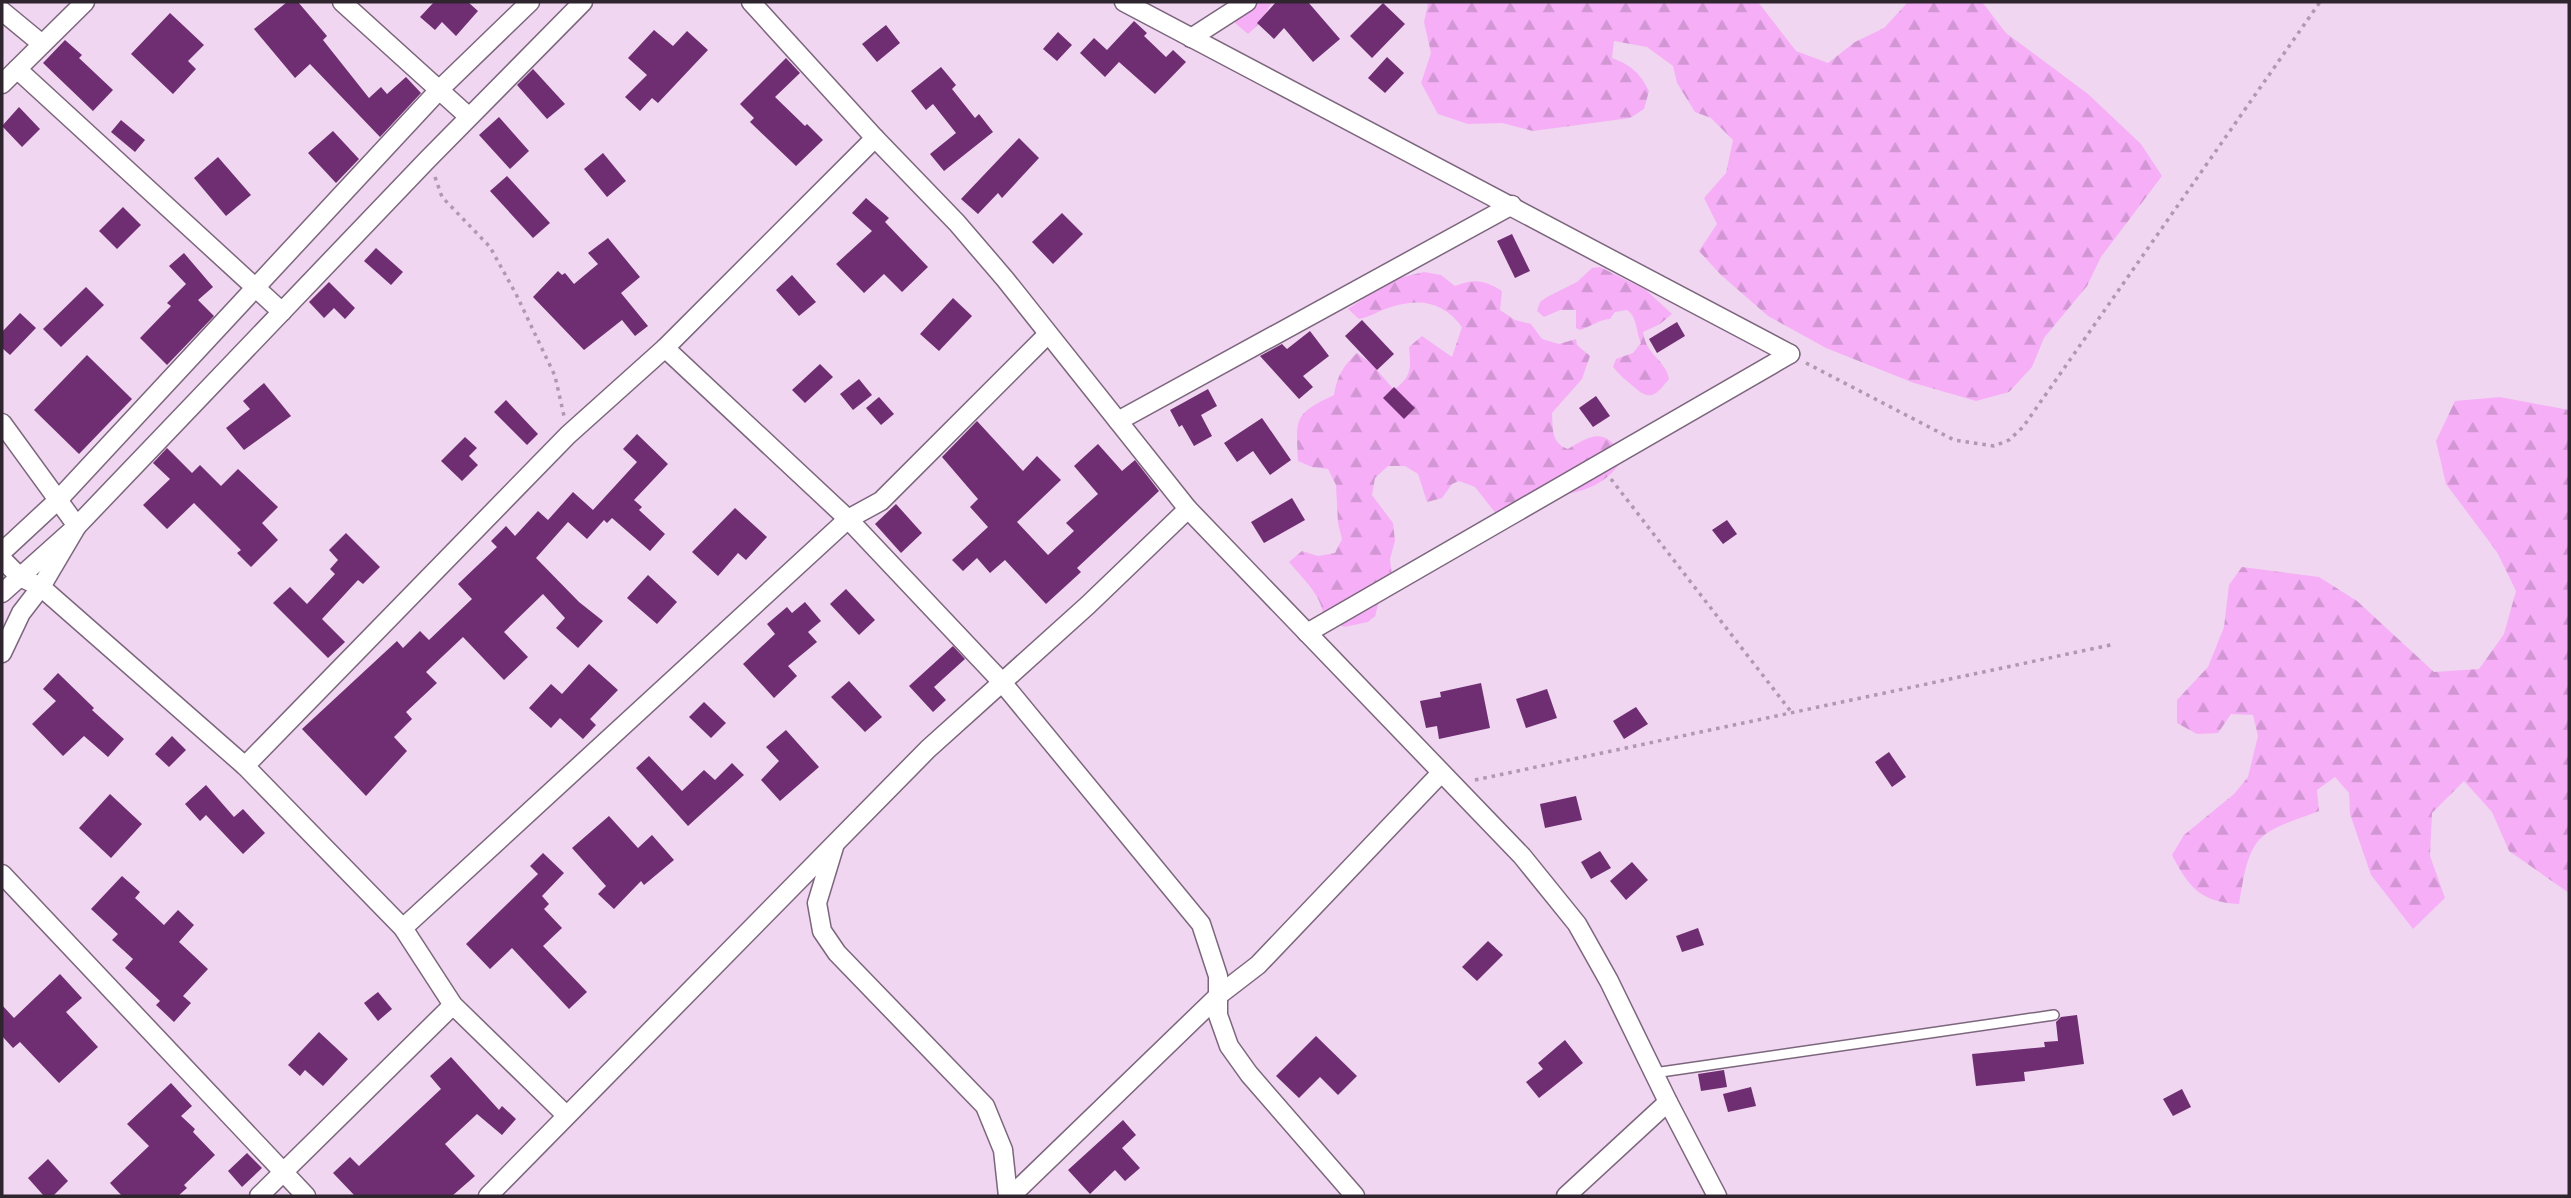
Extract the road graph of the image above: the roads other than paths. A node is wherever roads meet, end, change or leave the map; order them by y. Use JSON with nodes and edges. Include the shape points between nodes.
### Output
{"nodes":[{"id":1,"x":86,"y":2,"type":"edge"},
{"id":2,"x":342,"y":2,"type":"edge"},
{"id":3,"x":530,"y":2,"type":"edge"},
{"id":4,"x":583,"y":2,"type":"edge"},
{"id":5,"x":751,"y":2,"type":"edge"},
{"id":6,"x":1124,"y":2,"type":"edge"},
{"id":7,"x":1247,"y":2,"type":"edge"},
{"id":8,"x":2,"y":11,"type":"edge"},
{"id":9,"x":1191,"y":38,"type":"junction"},
{"id":10,"x":42,"y":44,"type":"junction"},
{"id":11,"x":17,"y":69,"type":"junction"},
{"id":12,"x":2,"y":83,"type":"edge"},
{"id":13,"x":440,"y":89,"type":"junction"},
{"id":14,"x":469,"y":117,"type":"junction"},
{"id":15,"x":875,"y":138,"type":"junction"},
{"id":16,"x":1512,"y":205,"type":"junction"},
{"id":17,"x":255,"y":289,"type":"junction"},
{"id":18,"x":282,"y":312,"type":"junction"},
{"id":19,"x":1048,"y":334,"type":"junction"},
{"id":20,"x":666,"y":348,"type":"junction"},
{"id":21,"x":1118,"y":421,"type":"junction"},
{"id":22,"x":2,"y":424,"type":"edge"},
{"id":23,"x":58,"y":500,"type":"junction"},
{"id":24,"x":1188,"y":509,"type":"junction"},
{"id":25,"x":848,"y":519,"type":"junction"},
{"id":26,"x":77,"y":526,"type":"junction"},
{"id":27,"x":2,"y":552,"type":"edge"},
{"id":28,"x":2,"y":559,"type":"edge"},
{"id":29,"x":20,"y":577,"type":"junction"},
{"id":30,"x":41,"y":587,"type":"junction"},
{"id":31,"x":2,"y":593,"type":"edge"},
{"id":32,"x":1307,"y":633,"type":"junction"},
{"id":33,"x":2,"y":653,"type":"edge"},
{"id":34,"x":1001,"y":681,"type":"junction"},
{"id":35,"x":245,"y":766,"type":"junction"},
{"id":36,"x":1447,"y":779,"type":"junction"},
{"id":37,"x":835,"y":844,"type":"junction"},
{"id":38,"x":2,"y":874,"type":"edge"},
{"id":39,"x":403,"y":928,"type":"junction"},
{"id":40,"x":1219,"y":995,"type":"junction"},
{"id":41,"x":453,"y":1005,"type":"junction"},
{"id":42,"x":2054,"y":1015,"type":"dead end"},
{"id":43,"x":1654,"y":1073,"type":"junction"},
{"id":44,"x":1668,"y":1102,"type":"junction"},
{"id":45,"x":566,"y":1115,"type":"junction"},
{"id":46,"x":283,"y":1172,"type":"junction"},
{"id":47,"x":259,"y":1196,"type":"edge"},
{"id":48,"x":306,"y":1196,"type":"edge"},
{"id":49,"x":488,"y":1196,"type":"edge"},
{"id":50,"x":1009,"y":1196,"type":"edge"},
{"id":51,"x":1355,"y":1196,"type":"edge"},
{"id":52,"x":1566,"y":1196,"type":"edge"},
{"id":53,"x":1717,"y":1196,"type":"edge"}],
"edges":[{"from":1,"to":10,"type":"street"},
{"from":2,"to":13,"type":"street"},
{"from":3,"to":13,"type":"street"},
{"from":4,"to":14,"type":"street"},
{"from":5,"to":15,"type":"street"},
{"from":6,"to":9,"type":"street"},
{"from":7,"to":9,"type":"street"},
{"from":8,"to":10,"type":"street"},
{"from":9,"to":16,"type":"street"},
{"from":10,"to":11,"type":"street"},
{"from":11,"to":12,"type":"street"},
{"from":11,"to":17,"type":"street"},
{"from":13,"to":14,"type":"street"},
{"from":13,"to":17,"type":"street"},
{"from":14,"to":18,"type":"street"},
{"from":15,"to":19,"type":"street","via":[[957,223]]},
{"from":15,"to":20,"type":"street"},
{"from":16,"to":21,"type":"street"},
{"from":16,"to":32,"type":"street","via":[[1790,354]]},
{"from":17,"to":18,"type":"street"},
{"from":17,"to":23,"type":"street"},
{"from":18,"to":26,"type":"street"},
{"from":19,"to":21,"type":"street"},
{"from":19,"to":25,"type":"street","via":[[881,500]]},
{"from":20,"to":25,"type":"street"},
{"from":20,"to":35,"type":"street","via":[[568,435]]},
{"from":21,"to":24,"type":"street"},
{"from":22,"to":23,"type":"street"},
{"from":23,"to":26,"type":"street"},
{"from":23,"to":27,"type":"street"},
{"from":24,"to":32,"type":"street"},
{"from":24,"to":34,"type":"street"},
{"from":25,"to":34,"type":"street"},
{"from":25,"to":39,"type":"street"},
{"from":26,"to":29,"type":"street"},
{"from":26,"to":30,"type":"street"},
{"from":28,"to":29,"type":"street"},
{"from":29,"to":30,"type":"street"},
{"from":29,"to":31,"type":"street"},
{"from":30,"to":33,"type":"street","via":[[21,612]]},
{"from":30,"to":35,"type":"street"},
{"from":32,"to":36,"type":"street"},
{"from":34,"to":37,"type":"street"},
{"from":34,"to":40,"type":"street","via":[[1201,924],[1218,976]]},
{"from":35,"to":39,"type":"street"},
{"from":36,"to":40,"type":"street","via":[[1258,965]]},
{"from":36,"to":43,"type":"street","via":[[1522,856],[1577,924]]},
{"from":37,"to":45,"type":"street"},
{"from":37,"to":50,"type":"street","via":[[817,903],[822,931],[837,953],[985,1106],[1003,1150]]},
{"from":38,"to":46,"type":"street"},
{"from":39,"to":41,"type":"street"},
{"from":40,"to":50,"type":"street"},
{"from":40,"to":51,"type":"street","via":[[1218,1015],[1229,1046]]},
{"from":41,"to":45,"type":"street"},
{"from":41,"to":46,"type":"street"},
{"from":42,"to":43,"type":"lane"},
{"from":43,"to":44,"type":"street"},
{"from":44,"to":52,"type":"street"},
{"from":44,"to":53,"type":"street"},
{"from":45,"to":49,"type":"street"},
{"from":46,"to":47,"type":"street"},
{"from":46,"to":48,"type":"street"}]}
